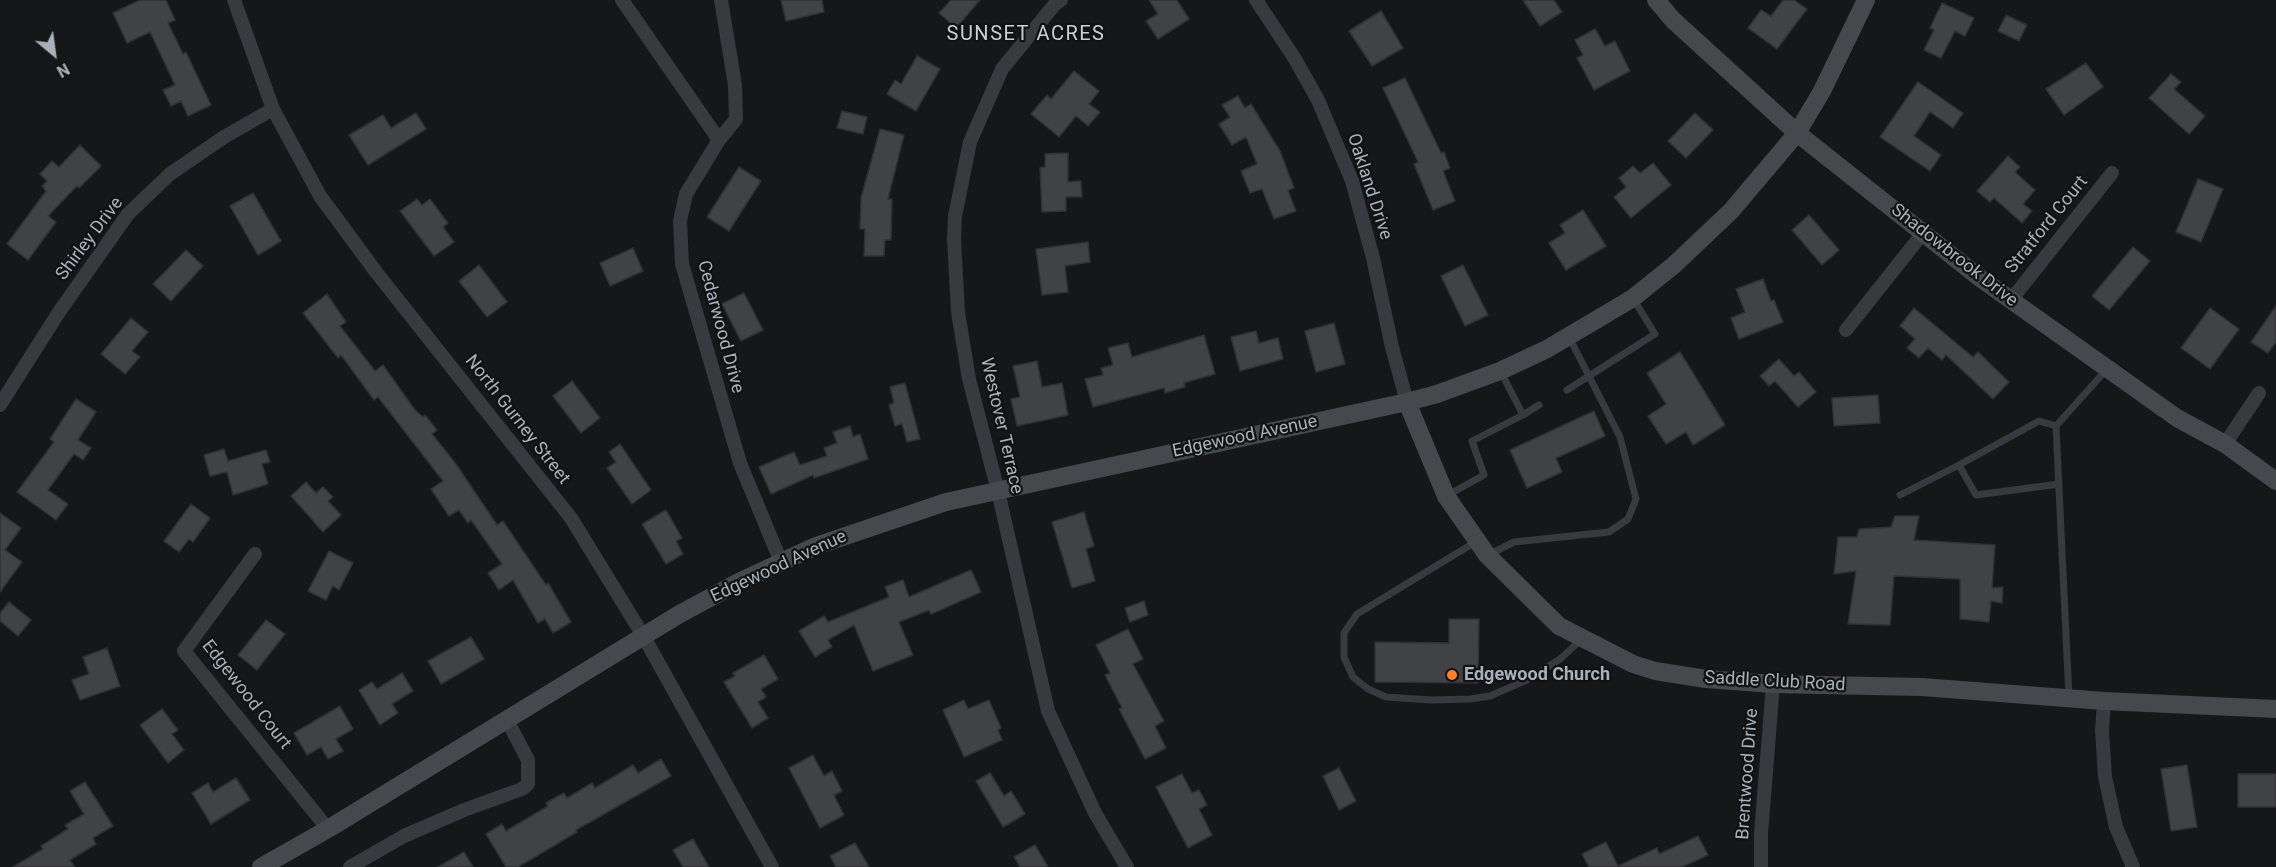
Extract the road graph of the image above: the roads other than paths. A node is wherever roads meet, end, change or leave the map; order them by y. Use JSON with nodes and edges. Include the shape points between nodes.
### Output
{"nodes":[{"id":1,"x":234,"y":0,"type":"edge"},
{"id":2,"x":622,"y":0,"type":"edge"},
{"id":3,"x":721,"y":0,"type":"edge"},
{"id":4,"x":1060,"y":0,"type":"edge"},
{"id":5,"x":1256,"y":0,"type":"edge"},
{"id":6,"x":1656,"y":0,"type":"edge"},
{"id":7,"x":1866,"y":0,"type":"edge"},
{"id":8,"x":273,"y":109,"type":"junction"},
{"id":9,"x":1797,"y":133,"type":"junction"},
{"id":10,"x":719,"y":140,"type":"junction"},
{"id":11,"x":2112,"y":173,"type":"dead end"},
{"id":12,"x":1923,"y":233,"type":"junction"},
{"id":13,"x":1633,"y":298,"type":"junction"},
{"id":14,"x":2011,"y":300,"type":"junction"},
{"id":15,"x":1846,"y":330,"type":"dead end"},
{"id":16,"x":1569,"y":336,"type":"junction"},
{"id":17,"x":2107,"y":369,"type":"junction"},
{"id":18,"x":1500,"y":371,"type":"junction"},
{"id":19,"x":1588,"y":376,"type":"junction"},
{"id":20,"x":1568,"y":390,"type":"dead end"},
{"id":21,"x":2259,"y":393,"type":"dead end"},
{"id":22,"x":1407,"y":402,"type":"junction"},
{"id":23,"x":0,"y":405,"type":"edge"},
{"id":24,"x":1539,"y":405,"type":"dead end"},
{"id":25,"x":1523,"y":416,"type":"junction"},
{"id":26,"x":2056,"y":426,"type":"junction"},
{"id":27,"x":2225,"y":444,"type":"junction"},
{"id":28,"x":1959,"y":465,"type":"junction"},
{"id":29,"x":2276,"y":481,"type":"edge"},
{"id":30,"x":2059,"y":484,"type":"junction"},
{"id":31,"x":998,"y":491,"type":"junction"},
{"id":32,"x":1900,"y":495,"type":"dead end"},
{"id":33,"x":1446,"y":496,"type":"junction"},
{"id":34,"x":1482,"y":548,"type":"junction"},
{"id":35,"x":255,"y":554,"type":"dead end"},
{"id":36,"x":781,"y":562,"type":"junction"},
{"id":37,"x":644,"y":637,"type":"junction"},
{"id":38,"x":1582,"y":639,"type":"junction"},
{"id":39,"x":1773,"y":684,"type":"junction"},
{"id":40,"x":2069,"y":698,"type":"junction"},
{"id":41,"x":2104,"y":700,"type":"junction"},
{"id":42,"x":2276,"y":709,"type":"edge"},
{"id":43,"x":507,"y":720,"type":"junction"},
{"id":44,"x":328,"y":829,"type":"junction"},
{"id":45,"x":261,"y":867,"type":"edge"},
{"id":46,"x":350,"y":867,"type":"edge"},
{"id":47,"x":772,"y":867,"type":"edge"},
{"id":48,"x":1127,"y":867,"type":"edge"},
{"id":49,"x":1761,"y":867,"type":"edge"},
{"id":50,"x":2133,"y":867,"type":"edge"}],
"edges":[{"from":1,"to":8,"type":"street","name":"North Gurney Street"},
{"from":2,"to":10,"type":"street"},
{"from":3,"to":10,"type":"street","name":"Cedarwood Drive","via":[[730,47],[736,119]]},
{"from":4,"to":31,"type":"street","name":"Westover Terrace","via":[[1002,69],[970,142],[955,216],[958,312],[969,379]]},
{"from":5,"to":22,"type":"street","name":"Oakland Drive","via":[[1318,100],[1352,181]]},
{"from":6,"to":9,"type":"street","name":"Shadowbrook Drive"},
{"from":7,"to":9,"type":"street","name":"Edgewood Avenue"},
{"from":8,"to":23,"type":"street","name":"Shirley Drive","via":[[170,174],[128,214]]},
{"from":8,"to":37,"type":"street","name":"North Gurney Street","via":[[320,196],[571,518]]},
{"from":9,"to":12,"type":"street","name":"Shadowbrook Drive"},
{"from":9,"to":13,"type":"street","name":"Edgewood Avenue","via":[[1731,211]]},
{"from":10,"to":36,"type":"street","name":"Cedarwood Drive","via":[[686,194],[680,220],[682,264],[740,463]]},
{"from":11,"to":14,"type":"street","name":"Stratford Court"},
{"from":12,"to":14,"type":"street","name":"Shadowbrook Drive"},
{"from":12,"to":15,"type":"street"},
{"from":13,"to":16,"type":"street","name":"Edgewood Avenue"},
{"from":13,"to":19,"type":"lane","via":[[1655,334]]},
{"from":14,"to":17,"type":"street","name":"Shadowbrook Drive"},
{"from":16,"to":18,"type":"street","name":"Edgewood Avenue"},
{"from":16,"to":19,"type":"lane"},
{"from":17,"to":26,"type":"lane"},
{"from":17,"to":27,"type":"street","name":"Shadowbrook Drive","via":[[2177,418]]},
{"from":18,"to":22,"type":"street","name":"Edgewood Avenue"},
{"from":18,"to":25,"type":"lane"},
{"from":19,"to":20,"type":"lane"},
{"from":19,"to":34,"type":"lane","via":[[1620,437],[1636,499],[1628,519],[1609,532]]},
{"from":21,"to":27,"type":"street"},
{"from":22,"to":31,"type":"street","name":"Edgewood Avenue"},
{"from":22,"to":33,"type":"street","name":"Saddle Club Road"},
{"from":24,"to":25,"type":"lane"},
{"from":25,"to":33,"type":"lane","via":[[1472,441],[1484,475]]},
{"from":26,"to":28,"type":"lane","via":[[2039,421]]},
{"from":26,"to":30,"type":"lane"},
{"from":27,"to":29,"type":"street","name":"Shadowbrook Drive"},
{"from":28,"to":30,"type":"lane","via":[[1976,495]]},
{"from":28,"to":32,"type":"lane"},
{"from":30,"to":40,"type":"lane"},
{"from":31,"to":36,"type":"street","name":"Edgewood Avenue","via":[[910,513]]},
{"from":31,"to":48,"type":"street","name":"Westover Terrace","via":[[1048,711],[1095,813]]},
{"from":33,"to":34,"type":"street","name":"Saddle Club Road"},
{"from":34,"to":38,"type":"street","name":"Saddle Club Road","via":[[1559,626]]},
{"from":34,"to":38,"type":"lane","via":[[1357,614],[1344,633],[1344,657],[1353,677],[1386,697],[1480,698],[1527,680]]},
{"from":35,"to":44,"type":"street","name":"Edgewood Court","via":[[184,651]]},
{"from":36,"to":37,"type":"street","name":"Edgewood Avenue"},
{"from":37,"to":43,"type":"street","name":"Edgewood Avenue"},
{"from":37,"to":47,"type":"street","name":"North Gurney Street"},
{"from":38,"to":39,"type":"street","name":"Saddle Club Road","via":[[1655,671]]},
{"from":39,"to":40,"type":"street","name":"Saddle Club Road","via":[[1922,687]]},
{"from":39,"to":49,"type":"street","name":"Brentwood Drive"},
{"from":40,"to":41,"type":"street","name":"Saddle Club Road"},
{"from":41,"to":42,"type":"street","name":"Saddle Club Road"},
{"from":41,"to":50,"type":"street","via":[[2105,777],[2116,827]]},
{"from":43,"to":44,"type":"street","name":"Edgewood Avenue"},
{"from":43,"to":46,"type":"street","via":[[528,760],[528,784],[404,836]]},
{"from":44,"to":45,"type":"street","name":"Edgewood Avenue"}]}
